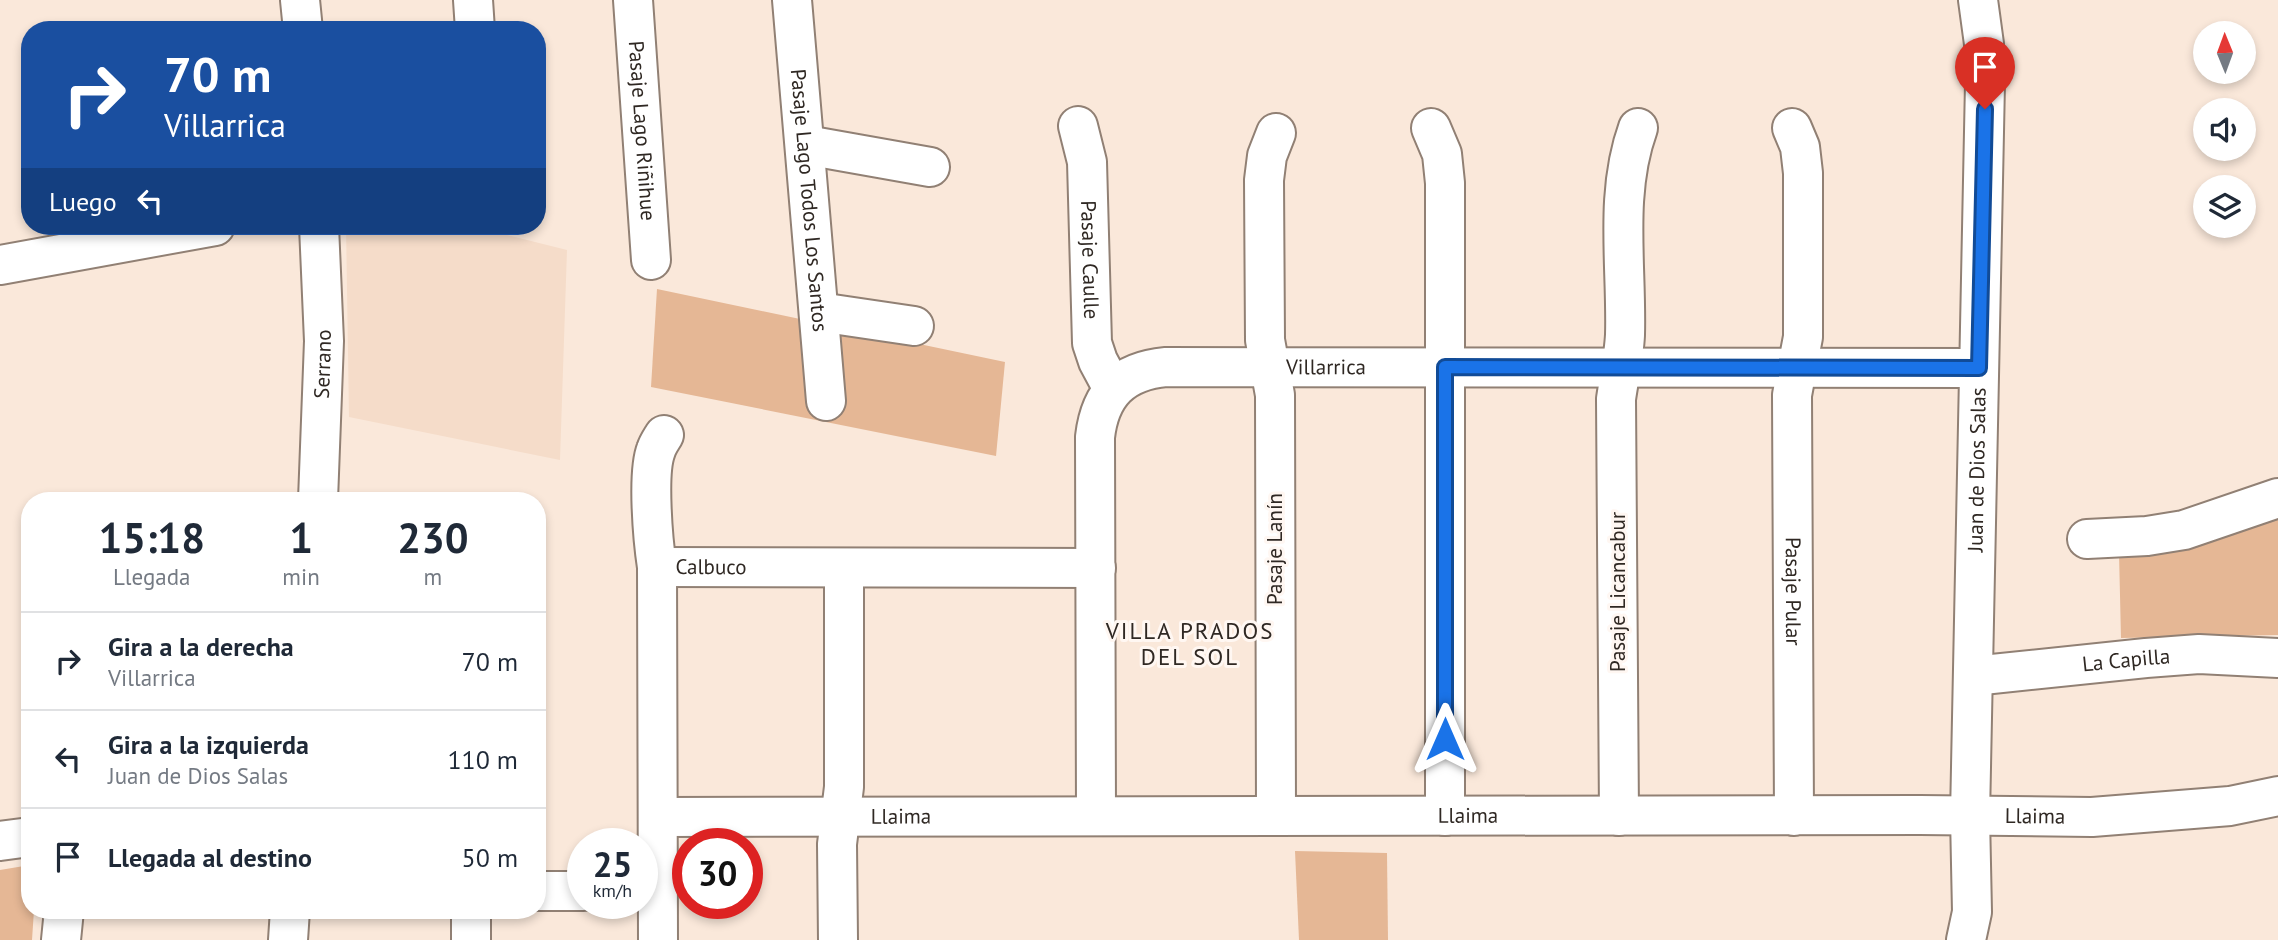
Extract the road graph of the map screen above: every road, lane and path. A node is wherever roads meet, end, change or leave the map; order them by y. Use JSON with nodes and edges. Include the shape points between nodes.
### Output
{"nodes":[{"id":1,"x":300,"y":0,"type":"edge"},
{"id":2,"x":473,"y":0,"type":"edge"},
{"id":3,"x":634,"y":0,"type":"edge"},
{"id":4,"x":793,"y":0,"type":"edge"},
{"id":5,"x":1978,"y":0,"type":"edge"},
{"id":6,"x":302,"y":21,"type":"edge"},
{"id":7,"x":474,"y":21,"type":"edge"},
{"id":8,"x":1078,"y":126,"type":"dead end"},
{"id":9,"x":1431,"y":128,"type":"dead end"},
{"id":10,"x":1638,"y":128,"type":"dead end"},
{"id":11,"x":1792,"y":128,"type":"dead end"},
{"id":12,"x":1276,"y":133,"type":"dead end"},
{"id":13,"x":806,"y":145,"type":"junction"},
{"id":14,"x":930,"y":167,"type":"dead end"},
{"id":15,"x":165,"y":235,"type":"edge"},
{"id":16,"x":319,"y":235,"type":"edge"},
{"id":17,"x":651,"y":260,"type":"dead end"},
{"id":18,"x":0,"y":265,"type":"edge"},
{"id":19,"x":819,"y":312,"type":"junction"},
{"id":20,"x":914,"y":326,"type":"dead end"},
{"id":21,"x":1270,"y":366,"type":"junction"},
{"id":22,"x":1445,"y":367,"type":"junction"},
{"id":23,"x":1620,"y":367,"type":"junction"},
{"id":24,"x":1797,"y":367,"type":"junction"},
{"id":25,"x":1979,"y":368,"type":"junction"},
{"id":26,"x":1114,"y":389,"type":"junction"},
{"id":27,"x":826,"y":401,"type":"dead end"},
{"id":28,"x":664,"y":435,"type":"dead end"},
{"id":29,"x":317,"y":492,"type":"edge"},
{"id":30,"x":2278,"y":498,"type":"edge"},
{"id":31,"x":2087,"y":539,"type":"dead end"},
{"id":32,"x":657,"y":567,"type":"junction"},
{"id":33,"x":844,"y":568,"type":"junction"},
{"id":34,"x":1096,"y":568,"type":"junction"},
{"id":35,"x":2278,"y":658,"type":"edge"},
{"id":36,"x":1973,"y":676,"type":"junction"},
{"id":37,"x":2278,"y":796,"type":"edge"},
{"id":38,"x":841,"y":816,"type":"junction"},
{"id":39,"x":1096,"y":816,"type":"junction"},
{"id":40,"x":1276,"y":816,"type":"junction"},
{"id":41,"x":1445,"y":816,"type":"junction"},
{"id":42,"x":1619,"y":816,"type":"junction"},
{"id":43,"x":1794,"y":816,"type":"junction"},
{"id":44,"x":1970,"y":816,"type":"junction"},
{"id":45,"x":658,"y":817,"type":"junction"},
{"id":46,"x":657,"y":828,"type":"edge"},
{"id":47,"x":21,"y":838,"type":"edge"},
{"id":48,"x":0,"y":841,"type":"edge"},
{"id":49,"x":546,"y":891,"type":"edge"},
{"id":50,"x":567,"y":891,"type":"edge"},
{"id":51,"x":63,"y":919,"type":"edge"},
{"id":52,"x":289,"y":919,"type":"edge"},
{"id":53,"x":471,"y":919,"type":"edge"},
{"id":54,"x":655,"y":919,"type":"edge"},
{"id":55,"x":61,"y":940,"type":"edge"},
{"id":56,"x":288,"y":940,"type":"edge"},
{"id":57,"x":471,"y":940,"type":"edge"},
{"id":58,"x":658,"y":940,"type":"edge"},
{"id":59,"x":838,"y":940,"type":"edge"},
{"id":60,"x":1966,"y":940,"type":"edge"}],
"edges":[{"from":1,"to":6,"type":"street"},
{"from":2,"to":7,"type":"street"},
{"from":3,"to":17,"type":"street","name":"Pasaje Lago Riñihue"},
{"from":4,"to":13,"type":"street","name":"Pasaje Lago Todos Los Santos"},
{"from":5,"to":25,"type":"street","name":"Juan de Dios Salas","via":[[1985,83]]},
{"from":8,"to":26,"type":"street","name":"Pasaje Caulle","via":[[1087,162],[1092,343]]},
{"from":9,"to":22,"type":"street","via":[[1445,169]]},
{"from":10,"to":23,"type":"street","name":"Pasaje Licancabur","via":[[1624,188],[1625,337]]},
{"from":11,"to":24,"type":"street","name":"Pasaje Pular","via":[[1803,173],[1803,337]]},
{"from":12,"to":21,"type":"street","name":"Pasaje Lanín","via":[[1264,180],[1265,340]]},
{"from":13,"to":14,"type":"street"},
{"from":13,"to":19,"type":"street","name":"Pasaje Lago Todos Los Santos"},
{"from":15,"to":18,"type":"street"},
{"from":16,"to":29,"type":"street","name":"Serrano","via":[[324,341]]},
{"from":19,"to":20,"type":"street"},
{"from":19,"to":27,"type":"street","name":"Pasaje Lago Todos Los Santos"},
{"from":21,"to":22,"type":"street","name":"Villarrica"},
{"from":21,"to":26,"type":"street","name":"Villarrica","via":[[1151,368]]},
{"from":21,"to":40,"type":"street","name":"Pasaje Lanín","via":[[1275,395]]},
{"from":22,"to":23,"type":"street","name":"Villarrica"},
{"from":22,"to":41,"type":"street"},
{"from":23,"to":24,"type":"street","name":"Villarrica"},
{"from":23,"to":42,"type":"street","name":"Pasaje Licancabur","via":[[1616,399]]},
{"from":24,"to":25,"type":"street","name":"Villarrica"},
{"from":24,"to":43,"type":"street","name":"Pasaje Pular","via":[[1792,395]]},
{"from":25,"to":36,"type":"street","name":"Juan de Dios Salas"},
{"from":26,"to":34,"type":"street","name":"Villarrica","via":[[1103,404],[1095,437]]},
{"from":28,"to":32,"type":"street","via":[[652,471]]},
{"from":30,"to":31,"type":"street","via":[[2184,530]]},
{"from":32,"to":33,"type":"street","name":"Calbuco"},
{"from":32,"to":45,"type":"street","name":"Calbuco"},
{"from":33,"to":34,"type":"street","name":"Calbuco"},
{"from":33,"to":38,"type":"street"},
{"from":34,"to":39,"type":"street","name":"Villarrica"},
{"from":35,"to":36,"type":"street","name":"La Capilla","via":[[2146,657]]},
{"from":36,"to":44,"type":"street","name":"Juan de Dios Salas"},
{"from":37,"to":44,"type":"street","name":"Llaima","via":[[2230,806],[2092,817]]},
{"from":38,"to":39,"type":"street","name":"Llaima"},
{"from":38,"to":45,"type":"street","name":"Llaima"},
{"from":38,"to":59,"type":"street"},
{"from":39,"to":40,"type":"street","name":"Llaima"},
{"from":40,"to":41,"type":"street","name":"Llaima"},
{"from":41,"to":42,"type":"street","name":"Llaima"},
{"from":42,"to":43,"type":"street","name":"Llaima"},
{"from":43,"to":44,"type":"street","name":"Llaima"},
{"from":44,"to":60,"type":"street","name":"Juan de Dios Salas","via":[[1972,912]]},
{"from":45,"to":46,"type":"street","name":"Calbuco"},
{"from":47,"to":48,"type":"street"},
{"from":49,"to":50,"type":"street"},
{"from":51,"to":55,"type":"street"},
{"from":52,"to":56,"type":"street"},
{"from":53,"to":57,"type":"street"},
{"from":54,"to":58,"type":"street","name":"Calbuco"}]}
